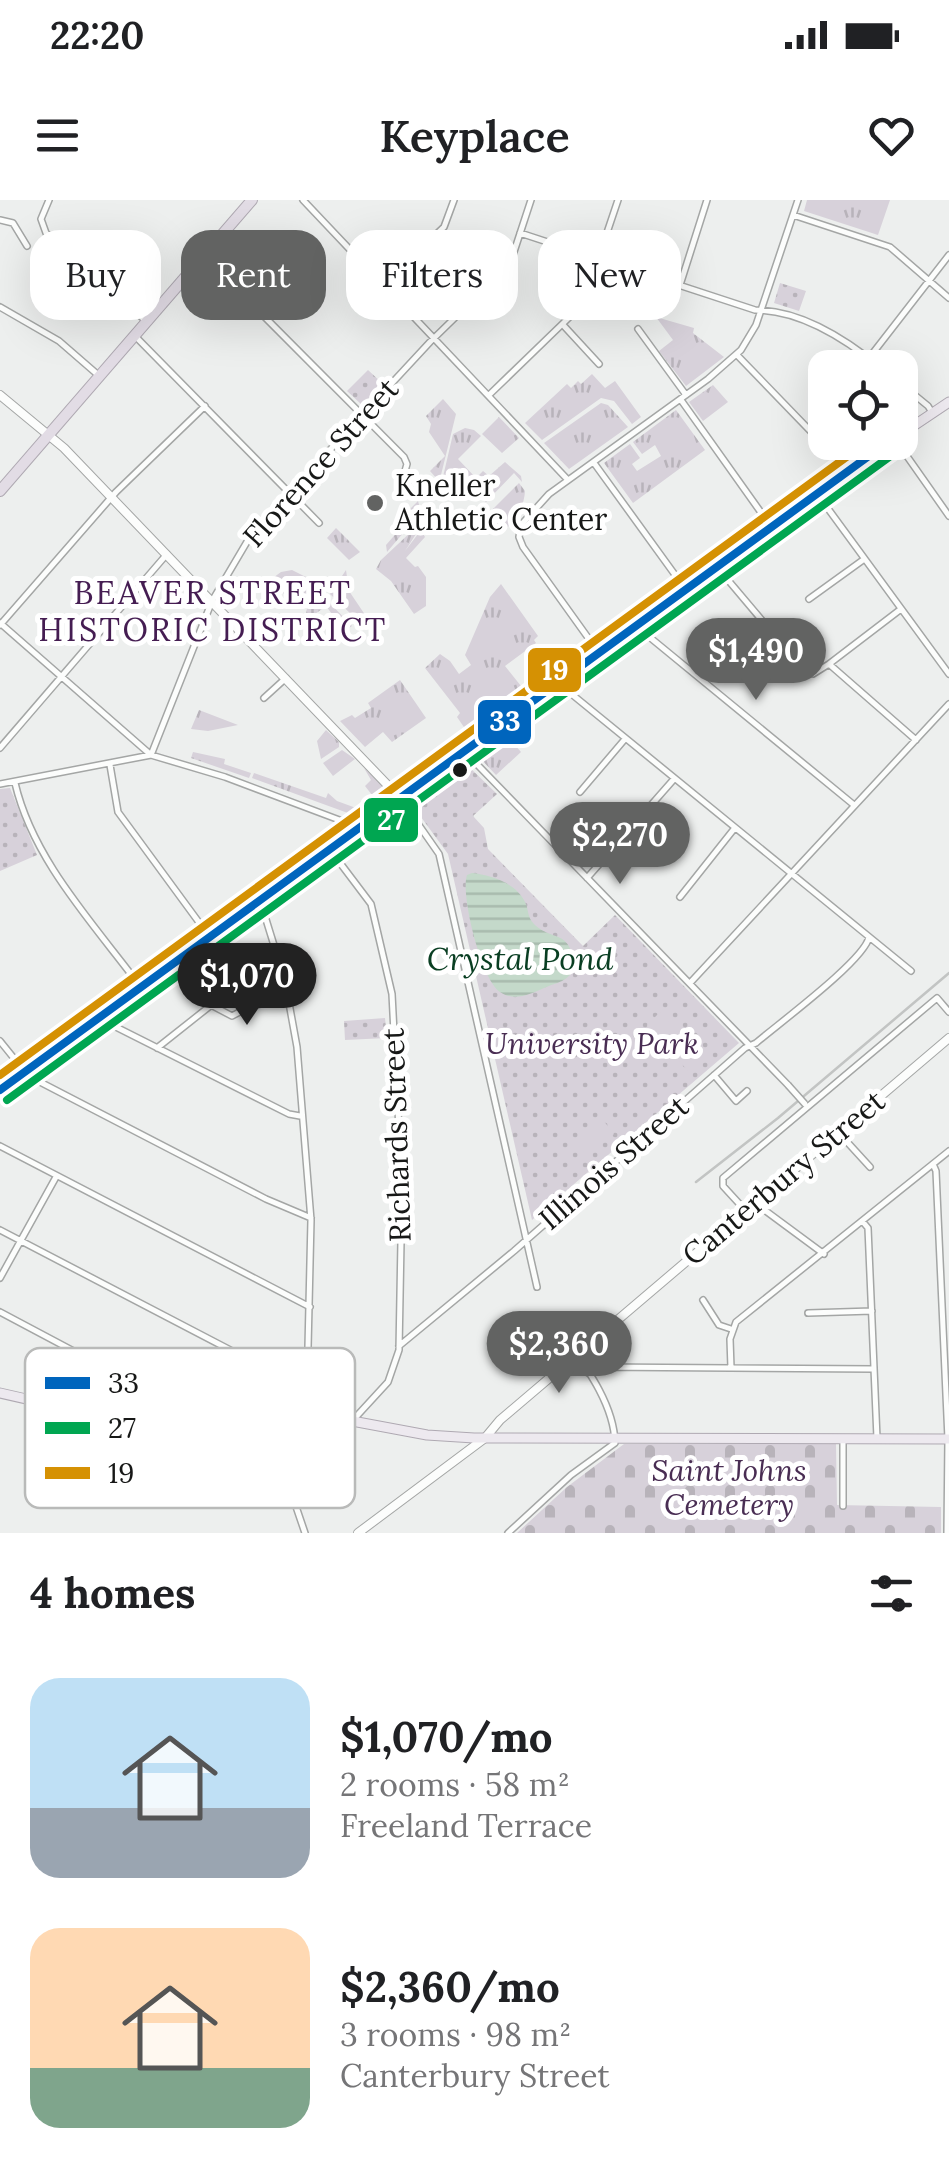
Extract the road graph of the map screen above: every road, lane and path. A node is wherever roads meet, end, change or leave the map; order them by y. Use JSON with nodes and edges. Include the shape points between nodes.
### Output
{"nodes":[{"id":1,"x":49,"y":200,"type":"edge"},
{"id":2,"x":252,"y":200,"type":"edge"},
{"id":3,"x":303,"y":200,"type":"edge"},
{"id":4,"x":454,"y":200,"type":"edge"},
{"id":5,"x":531,"y":200,"type":"edge"},
{"id":6,"x":618,"y":200,"type":"edge"},
{"id":7,"x":707,"y":200,"type":"edge"},
{"id":8,"x":798,"y":200,"type":"edge"},
{"id":9,"x":793,"y":215,"type":"junction"},
{"id":10,"x":0,"y":220,"type":"edge"},
{"id":11,"x":226,"y":230,"type":"edge"},
{"id":12,"x":440,"y":230,"type":"edge"},
{"id":13,"x":609,"y":230,"type":"edge"},
{"id":14,"x":520,"y":233,"type":"junction"},
{"id":15,"x":538,"y":239,"type":"edge"},
{"id":16,"x":346,"y":245,"type":"edge"},
{"id":17,"x":26,"y":246,"type":"dead end"},
{"id":18,"x":949,"y":255,"type":"edge"},
{"id":19,"x":929,"y":281,"type":"junction"},
{"id":20,"x":681,"y":282,"type":"edge"},
{"id":21,"x":181,"y":283,"type":"edge"},
{"id":22,"x":681,"y":285,"type":"edge"},
{"id":23,"x":949,"y":298,"type":"edge"},
{"id":24,"x":0,"y":307,"type":"edge"},
{"id":25,"x":762,"y":310,"type":"junction"},
{"id":26,"x":267,"y":320,"type":"edge"},
{"id":27,"x":417,"y":320,"type":"edge"},
{"id":28,"x":569,"y":320,"type":"edge"},
{"id":29,"x":147,"y":322,"type":"junction"},
{"id":30,"x":564,"y":326,"type":"junction"},
{"id":31,"x":638,"y":329,"type":"dead end"},
{"id":32,"x":135,"y":336,"type":"junction"},
{"id":33,"x":434,"y":338,"type":"junction"},
{"id":34,"x":856,"y":350,"type":"edge"},
{"id":35,"x":875,"y":350,"type":"edge"},
{"id":36,"x":736,"y":354,"type":"junction"},
{"id":37,"x":600,"y":364,"type":"dead end"},
{"id":38,"x":100,"y":376,"type":"junction"},
{"id":39,"x":489,"y":395,"type":"junction"},
{"id":40,"x":0,"y":396,"type":"edge"},
{"id":41,"x":683,"y":397,"type":"junction"},
{"id":42,"x":918,"y":400,"type":"edge"},
{"id":43,"x":949,"y":402,"type":"edge"},
{"id":44,"x":205,"y":406,"type":"junction"},
{"id":45,"x":933,"y":414,"type":"junction"},
{"id":46,"x":362,"y":416,"type":"junction"},
{"id":47,"x":918,"y":424,"type":"edge"},
{"id":48,"x":49,"y":435,"type":"junction"},
{"id":49,"x":864,"y":460,"type":"edge"},
{"id":50,"x":910,"y":460,"type":"edge"},
{"id":51,"x":593,"y":462,"type":"junction"},
{"id":52,"x":405,"y":471,"type":"dead end"},
{"id":53,"x":849,"y":471,"type":"junction"},
{"id":54,"x":568,"y":480,"type":"junction"},
{"id":55,"x":0,"y":491,"type":"edge"},
{"id":56,"x":290,"y":494,"type":"junction"},
{"id":57,"x":817,"y":495,"type":"junction"},
{"id":58,"x":112,"y":497,"type":"junction"},
{"id":59,"x":949,"y":516,"type":"edge"},
{"id":60,"x":319,"y":523,"type":"dead end"},
{"id":61,"x":772,"y":528,"type":"junction"},
{"id":62,"x":167,"y":554,"type":"junction"},
{"id":63,"x":864,"y":559,"type":"junction"},
{"id":64,"x":717,"y":568,"type":"junction"},
{"id":65,"x":686,"y":590,"type":"junction"},
{"id":66,"x":809,"y":599,"type":"dead end"},
{"id":67,"x":212,"y":601,"type":"junction"},
{"id":68,"x":901,"y":609,"type":"junction"},
{"id":69,"x":0,"y":624,"type":"edge"},
{"id":70,"x":636,"y":626,"type":"junction"},
{"id":71,"x":599,"y":654,"type":"junction"},
{"id":72,"x":829,"y":664,"type":"junction"},
{"id":73,"x":949,"y":674,"type":"edge"},
{"id":74,"x":62,"y":677,"type":"junction"},
{"id":75,"x":286,"y":678,"type":"junction"},
{"id":76,"x":558,"y":684,"type":"junction"},
{"id":77,"x":264,"y":698,"type":"dead end"},
{"id":78,"x":949,"y":704,"type":"edge"},
{"id":79,"x":625,"y":739,"type":"junction"},
{"id":80,"x":916,"y":740,"type":"junction"},
{"id":81,"x":0,"y":748,"type":"edge"},
{"id":82,"x":464,"y":751,"type":"junction"},
{"id":83,"x":151,"y":755,"type":"junction"},
{"id":84,"x":110,"y":765,"type":"junction"},
{"id":85,"x":675,"y":779,"type":"junction"},
{"id":86,"x":15,"y":782,"type":"junction"},
{"id":87,"x":0,"y":784,"type":"edge"},
{"id":88,"x":580,"y":792,"type":"dead end"},
{"id":89,"x":400,"y":797,"type":"junction"},
{"id":90,"x":854,"y":805,"type":"junction"},
{"id":91,"x":358,"y":828,"type":"junction"},
{"id":92,"x":734,"y":828,"type":"junction"},
{"id":93,"x":329,"y":849,"type":"junction"},
{"id":94,"x":791,"y":874,"type":"junction"},
{"id":95,"x":587,"y":878,"type":"junction"},
{"id":96,"x":680,"y":897,"type":"dead end"},
{"id":97,"x":260,"y":899,"type":"junction"},
{"id":98,"x":208,"y":936,"type":"junction"},
{"id":99,"x":869,"y":937,"type":"junction"},
{"id":100,"x":910,"y":971,"type":"dead end"},
{"id":101,"x":690,"y":984,"type":"junction"},
{"id":102,"x":140,"y":986,"type":"junction"},
{"id":103,"x":234,"y":987,"type":"dead end"},
{"id":104,"x":289,"y":996,"type":"junction"},
{"id":105,"x":211,"y":1005,"type":"junction"},
{"id":106,"x":949,"y":1012,"type":"edge"},
{"id":107,"x":98,"y":1018,"type":"junction"},
{"id":108,"x":949,"y":1038,"type":"edge"},
{"id":109,"x":0,"y":1041,"type":"edge"},
{"id":110,"x":750,"y":1046,"type":"junction"},
{"id":111,"x":157,"y":1048,"type":"junction"},
{"id":112,"x":24,"y":1072,"type":"junction"},
{"id":113,"x":714,"y":1075,"type":"junction"},
{"id":114,"x":0,"y":1090,"type":"edge"},
{"id":115,"x":747,"y":1091,"type":"dead end"},
{"id":116,"x":807,"y":1105,"type":"junction"},
{"id":117,"x":300,"y":1116,"type":"junction"},
{"id":118,"x":838,"y":1132,"type":"junction"},
{"id":119,"x":0,"y":1146,"type":"edge"},
{"id":120,"x":949,"y":1152,"type":"edge"},
{"id":121,"x":933,"y":1164,"type":"junction"},
{"id":122,"x":870,"y":1168,"type":"dead end"},
{"id":123,"x":56,"y":1176,"type":"junction"},
{"id":124,"x":754,"y":1202,"type":"junction"},
{"id":125,"x":745,"y":1210,"type":"junction"},
{"id":126,"x":311,"y":1218,"type":"junction"},
{"id":127,"x":864,"y":1222,"type":"junction"},
{"id":128,"x":0,"y":1230,"type":"edge"},
{"id":129,"x":528,"y":1238,"type":"junction"},
{"id":130,"x":22,"y":1241,"type":"junction"},
{"id":131,"x":824,"y":1254,"type":"junction"},
{"id":132,"x":0,"y":1278,"type":"edge"},
{"id":133,"x":537,"y":1287,"type":"dead end"},
{"id":134,"x":703,"y":1300,"type":"dead end"},
{"id":135,"x":310,"y":1307,"type":"junction"},
{"id":136,"x":872,"y":1311,"type":"junction"},
{"id":137,"x":0,"y":1312,"type":"edge"},
{"id":138,"x":808,"y":1313,"type":"dead end"},
{"id":139,"x":556,"y":1324,"type":"dead end"},
{"id":140,"x":731,"y":1329,"type":"junction"},
{"id":141,"x":399,"y":1346,"type":"junction"},
{"id":142,"x":69,"y":1348,"type":"edge"},
{"id":143,"x":227,"y":1348,"type":"edge"},
{"id":144,"x":309,"y":1348,"type":"edge"},
{"id":145,"x":577,"y":1355,"type":"junction"},
{"id":146,"x":730,"y":1368,"type":"junction"},
{"id":147,"x":874,"y":1369,"type":"junction"},
{"id":148,"x":588,"y":1372,"type":"junction"},
{"id":149,"x":0,"y":1393,"type":"edge"},
{"id":150,"x":25,"y":1399,"type":"edge"},
{"id":151,"x":355,"y":1418,"type":"edge"},
{"id":152,"x":355,"y":1421,"type":"edge"},
{"id":153,"x":615,"y":1437,"type":"junction"},
{"id":154,"x":485,"y":1438,"type":"junction"},
{"id":155,"x":844,"y":1438,"type":"junction"},
{"id":156,"x":877,"y":1438,"type":"junction"},
{"id":157,"x":948,"y":1438,"type":"edge"},
{"id":158,"x":843,"y":1506,"type":"dead end"},
{"id":159,"x":295,"y":1508,"type":"edge"},
{"id":160,"x":304,"y":1533,"type":"edge"},
{"id":161,"x":358,"y":1533,"type":"edge"},
{"id":162,"x":508,"y":1533,"type":"edge"},
{"id":163,"x":947,"y":1533,"type":"edge"}],
"edges":[{"from":1,"to":29,"type":"street","via":[[41,219],[46,233]]},
{"from":2,"to":11,"type":"highway"},
{"from":3,"to":16,"type":"street"},
{"from":4,"to":12,"type":"street"},
{"from":5,"to":14,"type":"street","name":"Florence Street"},
{"from":6,"to":13,"type":"street"},
{"from":7,"to":20,"type":"street"},
{"from":8,"to":9,"type":"street"},
{"from":9,"to":19,"type":"street","via":[[890,248]]},
{"from":9,"to":25,"type":"street"},
{"from":10,"to":17,"type":"street","via":[[13,224]]},
{"from":14,"to":15,"type":"street"},
{"from":14,"to":33,"type":"street","name":"Florence Street","via":[[510,264]]},
{"from":18,"to":19,"type":"street"},
{"from":19,"to":23,"type":"street"},
{"from":19,"to":35,"type":"street"},
{"from":21,"to":29,"type":"highway"},
{"from":22,"to":25,"type":"street"},
{"from":24,"to":38,"type":"street","via":[[50,335]]},
{"from":25,"to":34,"type":"street","via":[[816,326]]},
{"from":25,"to":36,"type":"street"},
{"from":26,"to":46,"type":"street"},
{"from":27,"to":33,"type":"street"},
{"from":28,"to":30,"type":"street"},
{"from":29,"to":32,"type":"highway"},
{"from":30,"to":37,"type":"street"},
{"from":30,"to":39,"type":"street"},
{"from":31,"to":41,"type":"street"},
{"from":32,"to":38,"type":"highway"},
{"from":32,"to":44,"type":"street"},
{"from":33,"to":39,"type":"street"},
{"from":33,"to":46,"type":"street","name":"Florence Street"},
{"from":36,"to":41,"type":"street"},
{"from":36,"to":53,"type":"street"},
{"from":38,"to":48,"type":"highway"},
{"from":39,"to":54,"type":"street"},
{"from":40,"to":48,"type":"street"},
{"from":41,"to":51,"type":"street"},
{"from":41,"to":61,"type":"street"},
{"from":42,"to":45,"type":"street"},
{"from":43,"to":45,"type":"main road"},
{"from":44,"to":56,"type":"street"},
{"from":44,"to":58,"type":"street"},
{"from":45,"to":47,"type":"main road"},
{"from":46,"to":52,"type":"street","via":[[406,460]]},
{"from":46,"to":56,"type":"street","name":"Florence Street"},
{"from":48,"to":55,"type":"highway"},
{"from":48,"to":58,"type":"street"},
{"from":49,"to":53,"type":"main road"},
{"from":50,"to":59,"type":"street"},
{"from":51,"to":54,"type":"street"},
{"from":51,"to":65,"type":"street"},
{"from":53,"to":57,"type":"main road"},
{"from":54,"to":71,"type":"street","via":[[528,514],[519,537]]},
{"from":56,"to":60,"type":"street"},
{"from":56,"to":67,"type":"street","name":"Florence Street","via":[[251,535]]},
{"from":57,"to":61,"type":"main road"},
{"from":57,"to":63,"type":"street"},
{"from":58,"to":62,"type":"street"},
{"from":58,"to":69,"type":"street"},
{"from":61,"to":64,"type":"main road"},
{"from":62,"to":67,"type":"street"},
{"from":62,"to":74,"type":"street"},
{"from":63,"to":66,"type":"street"},
{"from":63,"to":68,"type":"street"},
{"from":64,"to":65,"type":"main road"},
{"from":64,"to":72,"type":"street","via":[[803,668],[813,674]]},
{"from":65,"to":70,"type":"main road"},
{"from":67,"to":75,"type":"street"},
{"from":67,"to":83,"type":"street","name":"Florence Street"},
{"from":68,"to":72,"type":"street"},
{"from":68,"to":73,"type":"street"},
{"from":69,"to":74,"type":"street"},
{"from":70,"to":71,"type":"main road"},
{"from":70,"to":90,"type":"street"},
{"from":71,"to":76,"type":"main road"},
{"from":72,"to":80,"type":"street"},
{"from":74,"to":81,"type":"street"},
{"from":74,"to":83,"type":"street"},
{"from":75,"to":77,"type":"street"},
{"from":75,"to":89,"type":"street"},
{"from":76,"to":79,"type":"street"},
{"from":76,"to":82,"type":"main road"},
{"from":78,"to":80,"type":"street"},
{"from":79,"to":85,"type":"street"},
{"from":79,"to":88,"type":"street"},
{"from":80,"to":90,"type":"street"},
{"from":82,"to":89,"type":"main road"},
{"from":82,"to":95,"type":"street"},
{"from":83,"to":84,"type":"street"},
{"from":83,"to":91,"type":"street"},
{"from":84,"to":86,"type":"street"},
{"from":84,"to":98,"type":"street","via":[[118,812]]},
{"from":85,"to":92,"type":"street"},
{"from":85,"to":95,"type":"street"},
{"from":86,"to":87,"type":"street"},
{"from":86,"to":102,"type":"street","via":[[41,852]]},
{"from":89,"to":91,"type":"main road"},
{"from":89,"to":129,"type":"street","via":[[439,854]]},
{"from":90,"to":94,"type":"street"},
{"from":91,"to":93,"type":"main road"},
{"from":92,"to":94,"type":"street"},
{"from":92,"to":96,"type":"street"},
{"from":93,"to":97,"type":"main road"},
{"from":93,"to":141,"type":"street","name":"Richards Street","via":[[371,904],[392,994],[402,1187]]},
{"from":94,"to":99,"type":"street"},
{"from":94,"to":101,"type":"street"},
{"from":95,"to":101,"type":"street"},
{"from":97,"to":98,"type":"main road"},
{"from":97,"to":104,"type":"street"},
{"from":98,"to":102,"type":"main road"},
{"from":99,"to":100,"type":"street"},
{"from":99,"to":110,"type":"street","name":"Illinois Street","via":[[845,968]]},
{"from":101,"to":110,"type":"street"},
{"from":102,"to":107,"type":"main road"},
{"from":103,"to":105,"type":"street"},
{"from":104,"to":105,"type":"street","via":[[232,1016]]},
{"from":104,"to":117,"type":"street"},
{"from":105,"to":111,"type":"street"},
{"from":106,"to":116,"type":"street","via":[[937,998]]},
{"from":107,"to":111,"type":"street"},
{"from":107,"to":112,"type":"main road"},
{"from":108,"to":118,"type":"street","name":"Canterbury Street"},
{"from":109,"to":112,"type":"street"},
{"from":110,"to":113,"type":"street","name":"Illinois Street"},
{"from":110,"to":116,"type":"street","bridge":true},
{"from":111,"to":117,"type":"street"},
{"from":112,"to":114,"type":"main road"},
{"from":112,"to":126,"type":"street"},
{"from":113,"to":115,"type":"street","via":[[736,1101]]},
{"from":113,"to":129,"type":"street","name":"Illinois Street"},
{"from":116,"to":125,"type":"street","via":[[723,1178]]},
{"from":117,"to":126,"type":"street"},
{"from":118,"to":122,"type":"street"},
{"from":118,"to":124,"type":"street","name":"Canterbury Street"},
{"from":119,"to":123,"type":"street"},
{"from":120,"to":121,"type":"street"},
{"from":121,"to":127,"type":"street"},
{"from":121,"to":157,"type":"street"},
{"from":123,"to":130,"type":"street"},
{"from":123,"to":135,"type":"street"},
{"from":124,"to":125,"type":"street","name":"Canterbury Street"},
{"from":124,"to":131,"type":"street"},
{"from":125,"to":145,"type":"street","name":"Canterbury Street"},
{"from":126,"to":135,"type":"street"},
{"from":127,"to":131,"type":"street"},
{"from":127,"to":136,"type":"street"},
{"from":128,"to":130,"type":"street"},
{"from":129,"to":133,"type":"street"},
{"from":129,"to":141,"type":"street","name":"Illinois Street"},
{"from":130,"to":132,"type":"street"},
{"from":130,"to":143,"type":"street"},
{"from":131,"to":140,"type":"street"},
{"from":134,"to":140,"type":"street","via":[[719,1324]]},
{"from":135,"to":144,"type":"street"},
{"from":136,"to":138,"type":"street"},
{"from":136,"to":147,"type":"street"},
{"from":137,"to":142,"type":"street"},
{"from":139,"to":145,"type":"street"},
{"from":140,"to":146,"type":"street"},
{"from":141,"to":151,"type":"street","name":"Richards Street","via":[[388,1382]]},
{"from":145,"to":148,"type":"street"},
{"from":145,"to":154,"type":"street","name":"Canterbury Street"},
{"from":146,"to":147,"type":"street"},
{"from":146,"to":148,"type":"street"},
{"from":147,"to":156,"type":"street"},
{"from":148,"to":153,"type":"street"},
{"from":149,"to":150,"type":"main road"},
{"from":152,"to":154,"type":"main road"},
{"from":153,"to":154,"type":"main road"},
{"from":153,"to":155,"type":"main road"},
{"from":153,"to":162,"type":"street"},
{"from":154,"to":161,"type":"street","name":"Canterbury Street"},
{"from":155,"to":156,"type":"main road"},
{"from":155,"to":158,"type":"street"},
{"from":156,"to":157,"type":"main road"},
{"from":157,"to":163,"type":"street"},
{"from":159,"to":160,"type":"street"}]}
